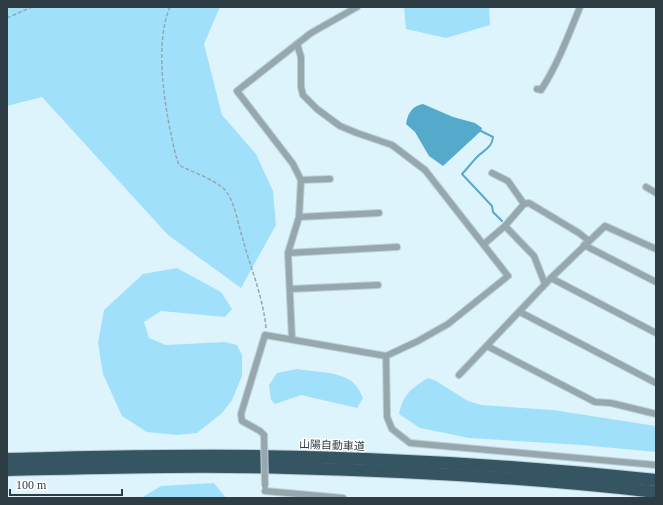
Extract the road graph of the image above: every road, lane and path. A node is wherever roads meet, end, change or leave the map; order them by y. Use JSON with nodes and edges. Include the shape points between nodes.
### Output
{"nodes":[{"id":1,"x":32,"y":7,"type":"edge"},
{"id":2,"x":170,"y":7,"type":"edge"},
{"id":3,"x":357,"y":7,"type":"edge"},
{"id":4,"x":580,"y":7,"type":"edge"},
{"id":5,"x":7,"y":18,"type":"edge"},
{"id":6,"x":296,"y":44,"type":"junction"},
{"id":7,"x":537,"y":89,"type":"dead end"},
{"id":8,"x":492,"y":173,"type":"dead end"},
{"id":9,"x":330,"y":179,"type":"dead end"},
{"id":10,"x":301,"y":180,"type":"junction"},
{"id":11,"x":646,"y":187,"type":"dead end"},
{"id":12,"x":656,"y":192,"type":"edge"},
{"id":13,"x":524,"y":204,"type":"junction"},
{"id":14,"x":379,"y":213,"type":"dead end"},
{"id":15,"x":299,"y":217,"type":"junction"},
{"id":16,"x":504,"y":226,"type":"junction"},
{"id":17,"x":586,"y":243,"type":"junction"},
{"id":18,"x":484,"y":244,"type":"junction"},
{"id":19,"x":397,"y":247,"type":"dead end"},
{"id":20,"x":656,"y":249,"type":"edge"},
{"id":21,"x":288,"y":253,"type":"junction"},
{"id":22,"x":551,"y":278,"type":"junction"},
{"id":23,"x":656,"y":282,"type":"edge"},
{"id":24,"x":545,"y":284,"type":"junction"},
{"id":25,"x":378,"y":285,"type":"dead end"},
{"id":26,"x":290,"y":289,"type":"junction"},
{"id":27,"x":520,"y":312,"type":"junction"},
{"id":28,"x":656,"y":332,"type":"edge"},
{"id":29,"x":265,"y":335,"type":"junction"},
{"id":30,"x":292,"y":339,"type":"junction"},
{"id":31,"x":487,"y":346,"type":"junction"},
{"id":32,"x":386,"y":356,"type":"junction"},
{"id":33,"x":459,"y":375,"type":"dead end"},
{"id":34,"x":656,"y":384,"type":"edge"},
{"id":35,"x":656,"y":414,"type":"edge"},
{"id":36,"x":7,"y":459,"type":"edge"},
{"id":37,"x":656,"y":465,"type":"edge"},
{"id":38,"x":7,"y":470,"type":"edge"},
{"id":39,"x":656,"y":480,"type":"edge"},
{"id":40,"x":265,"y":488,"type":"junction"},
{"id":41,"x":656,"y":492,"type":"edge"},
{"id":42,"x":262,"y":498,"type":"edge"},
{"id":43,"x":343,"y":498,"type":"edge"}],
"edges":[{"from":1,"to":5,"type":"path"},
{"from":2,"to":29,"type":"path","via":[[165,17],[162,65],[176,156],[179,165],[225,190],[234,207],[256,278],[266,327]]},
{"from":3,"to":6,"type":"street"},
{"from":4,"to":7,"type":"street","via":[[566,44],[550,75],[540,90]]},
{"from":6,"to":10,"type":"street","via":[[237,91],[293,164]]},
{"from":6,"to":18,"type":"street","via":[[300,57],[303,95],[340,126],[392,145],[425,170]]},
{"from":8,"to":13,"type":"street","via":[[508,181]]},
{"from":9,"to":10,"type":"street"},
{"from":10,"to":15,"type":"street"},
{"from":11,"to":12,"type":"street"},
{"from":13,"to":16,"type":"street"},
{"from":13,"to":17,"type":"street","via":[[529,203],[579,233]]},
{"from":14,"to":15,"type":"street"},
{"from":15,"to":21,"type":"street"},
{"from":16,"to":18,"type":"street"},
{"from":16,"to":24,"type":"street","via":[[534,256]]},
{"from":17,"to":20,"type":"street","via":[[605,226]]},
{"from":17,"to":22,"type":"street"},
{"from":17,"to":23,"type":"street"},
{"from":18,"to":32,"type":"street","via":[[508,276],[448,324]]},
{"from":19,"to":21,"type":"street"},
{"from":21,"to":26,"type":"street"},
{"from":22,"to":24,"type":"street"},
{"from":22,"to":28,"type":"street"},
{"from":24,"to":27,"type":"street"},
{"from":25,"to":26,"type":"street"},
{"from":26,"to":30,"type":"street"},
{"from":27,"to":31,"type":"street"},
{"from":27,"to":34,"type":"street"},
{"from":29,"to":30,"type":"street"},
{"from":29,"to":40,"type":"street","bridge":true,"via":[[241,414],[242,421],[264,435]]},
{"from":30,"to":32,"type":"street"},
{"from":31,"to":33,"type":"street"},
{"from":31,"to":35,"type":"street","via":[[595,402],[611,403]]},
{"from":32,"to":37,"type":"street","via":[[388,417],[392,429],[410,443]]},
{"from":36,"to":39,"type":"highway","name":"山陽自動車道","via":[[294,457],[419,462]]},
{"from":38,"to":41,"type":"highway","via":[[287,468],[419,473]]},
{"from":40,"to":42,"type":"street"},
{"from":40,"to":43,"type":"street"}]}
